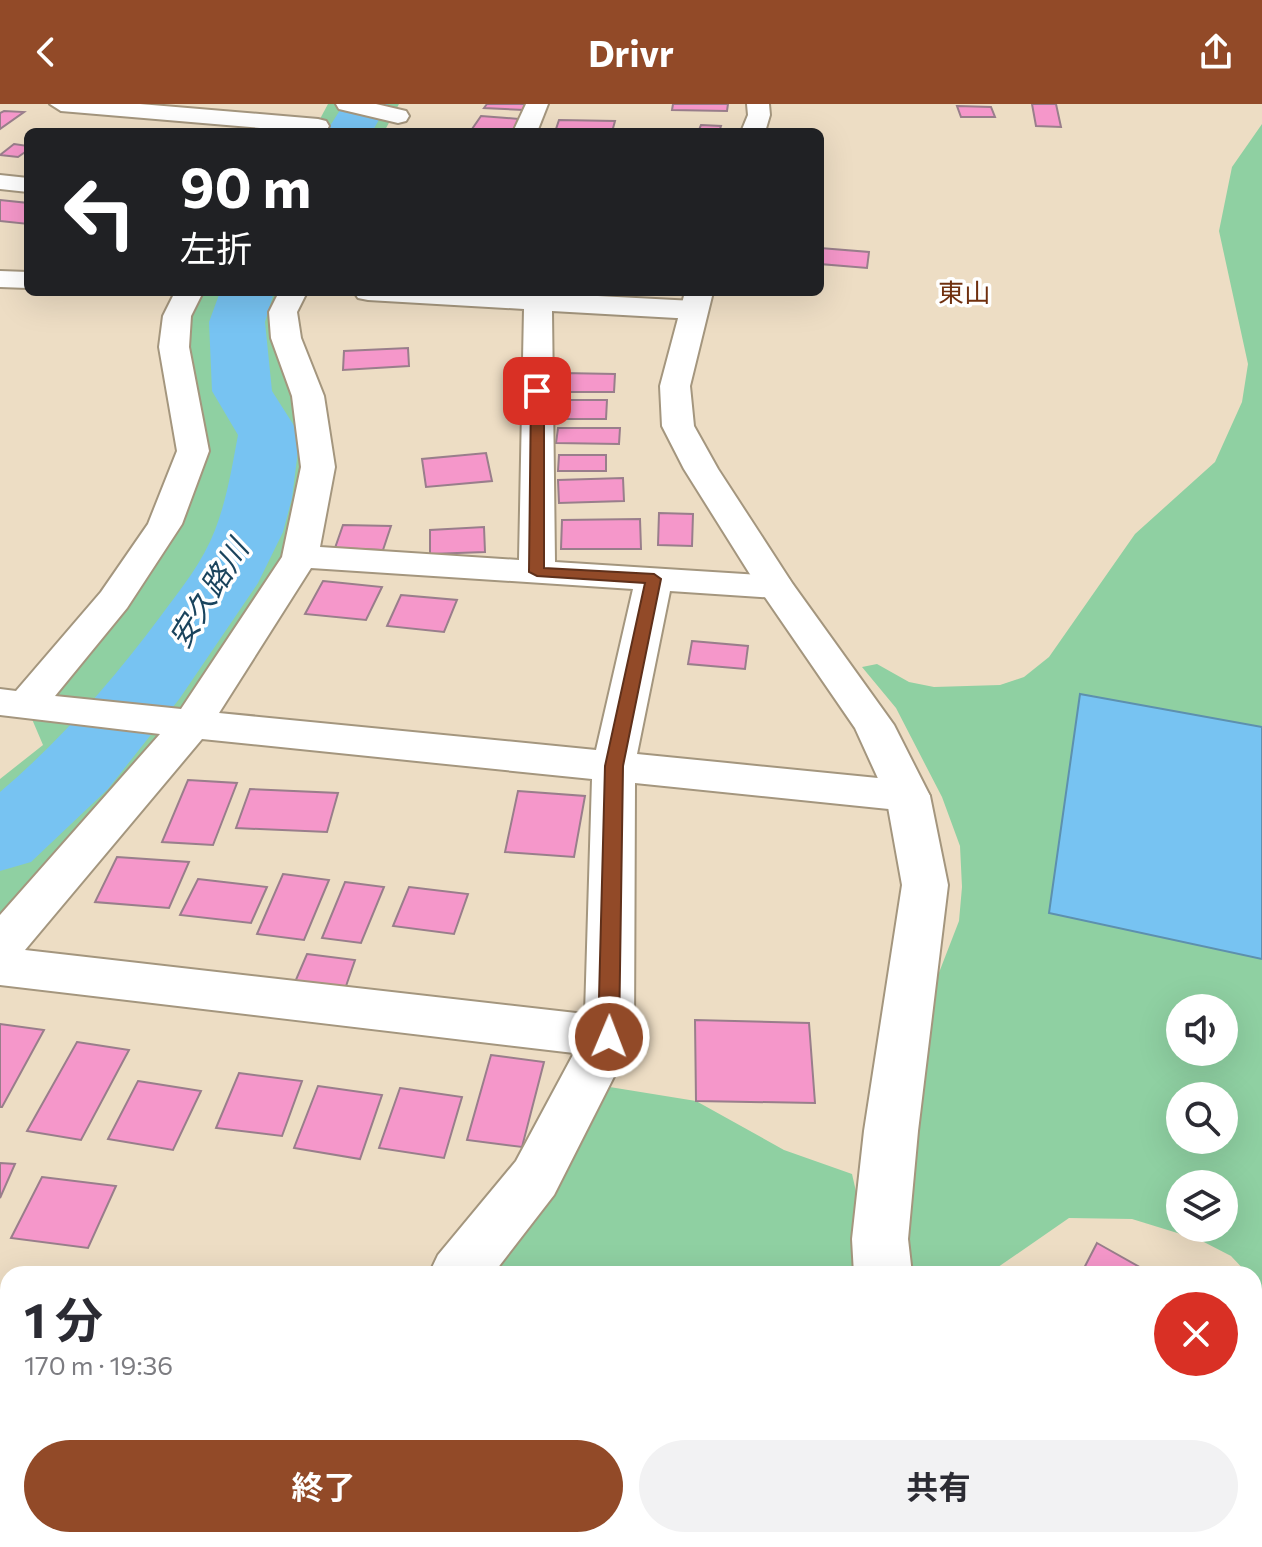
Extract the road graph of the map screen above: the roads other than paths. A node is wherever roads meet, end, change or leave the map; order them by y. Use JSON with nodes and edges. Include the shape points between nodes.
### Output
{"nodes":[{"id":1,"x":61,"y":104,"type":"edge"},
{"id":2,"x":332,"y":104,"type":"edge"},
{"id":3,"x":347,"y":104,"type":"edge"},
{"id":4,"x":537,"y":104,"type":"edge"},
{"id":5,"x":758,"y":104,"type":"edge"},
{"id":6,"x":393,"y":116,"type":"edge"},
{"id":7,"x":306,"y":128,"type":"edge"},
{"id":8,"x":317,"y":128,"type":"edge"},
{"id":9,"x":527,"y":128,"type":"edge"},
{"id":10,"x":754,"y":128,"type":"edge"},
{"id":11,"x":0,"y":182,"type":"edge"},
{"id":12,"x":24,"y":185,"type":"edge"},
{"id":13,"x":0,"y":279,"type":"edge"},
{"id":14,"x":24,"y":280,"type":"edge"},
{"id":15,"x":187,"y":296,"type":"edge"},
{"id":16,"x":291,"y":296,"type":"edge"},
{"id":17,"x":444,"y":296,"type":"edge"},
{"id":18,"x":538,"y":301,"type":"junction"},
{"id":19,"x":696,"y":301,"type":"edge"},
{"id":20,"x":300,"y":557,"type":"junction"},
{"id":21,"x":537,"y":572,"type":"junction"},
{"id":22,"x":654,"y":579,"type":"junction"},
{"id":23,"x":776,"y":587,"type":"junction"},
{"id":24,"x":13,"y":704,"type":"edge"},
{"id":25,"x":192,"y":724,"type":"junction"},
{"id":26,"x":614,"y":766,"type":"junction"},
{"id":27,"x":908,"y":796,"type":"junction"},
{"id":28,"x":0,"y":947,"type":"edge"},
{"id":29,"x":0,"y":966,"type":"edge"},
{"id":30,"x":609,"y":1037,"type":"junction"},
{"id":31,"x":464,"y":1266,"type":"edge"},
{"id":32,"x":882,"y":1266,"type":"edge"}],
"edges":[{"from":1,"to":7,"type":"street"},
{"from":2,"to":8,"type":"street"},
{"from":3,"to":6,"type":"street"},
{"from":4,"to":9,"type":"street"},
{"from":5,"to":10,"type":"street"},
{"from":11,"to":12,"type":"street"},
{"from":13,"to":14,"type":"street"},
{"from":15,"to":24,"type":"street","via":[[177,316],[174,347],[193,451],[165,524],[114,600]]},
{"from":16,"to":20,"type":"street","via":[[283,312],[286,338],[308,396],[318,467]]},
{"from":17,"to":18,"type":"street"},
{"from":18,"to":19,"type":"street"},
{"from":18,"to":21,"type":"street"},
{"from":19,"to":23,"type":"street","via":[[675,386],[678,426]]},
{"from":20,"to":21,"type":"street"},
{"from":20,"to":25,"type":"street"},
{"from":21,"to":22,"type":"street"},
{"from":22,"to":23,"type":"street"},
{"from":22,"to":26,"type":"street"},
{"from":23,"to":27,"type":"street","via":[[874,725]]},
{"from":24,"to":25,"type":"street"},
{"from":25,"to":26,"type":"street"},
{"from":25,"to":28,"type":"street"},
{"from":26,"to":27,"type":"street"},
{"from":26,"to":30,"type":"street"},
{"from":27,"to":32,"type":"street","via":[[925,885],[891,1131],[880,1239]]},
{"from":29,"to":30,"type":"street"},
{"from":30,"to":31,"type":"street","via":[[535,1178]]}]}
